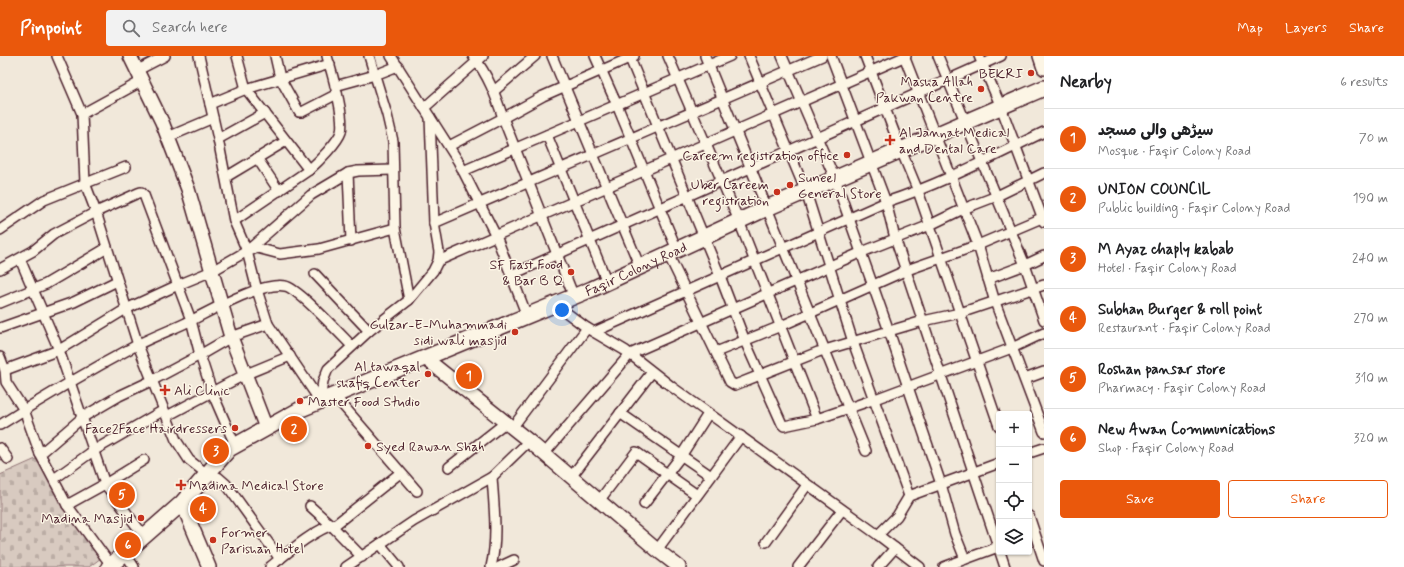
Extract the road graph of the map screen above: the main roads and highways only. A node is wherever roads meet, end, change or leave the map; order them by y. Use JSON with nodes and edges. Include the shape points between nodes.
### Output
{"nodes":[{"id":1,"x":130,"y":56,"type":"edge"},
{"id":2,"x":1040,"y":56,"type":"edge"},
{"id":3,"x":1044,"y":68,"type":"edge"},
{"id":4,"x":1044,"y":88,"type":"edge"},
{"id":5,"x":425,"y":358,"type":"junction"},
{"id":6,"x":266,"y":428,"type":"junction"},
{"id":7,"x":182,"y":503,"type":"junction"},
{"id":8,"x":110,"y":566,"type":"edge"},
{"id":9,"x":209,"y":567,"type":"edge"},
{"id":10,"x":679,"y":567,"type":"edge"}],
"edges":[{"from":1,"to":6,"type":"main road","via":[[168,137],[188,189],[231,337]]},
{"from":2,"to":3,"type":"main road"},
{"from":4,"to":5,"type":"main road","name":"Faqir Colony Road","via":[[767,208],[574,297]]},
{"from":5,"to":6,"type":"main road","name":"Faqir Colony Road","via":[[301,409]]},
{"from":5,"to":10,"type":"main road"},
{"from":6,"to":7,"type":"main road","name":"Faqir Colony Road","via":[[229,448]]},
{"from":7,"to":8,"type":"main road","name":"Faqir Colony Road"},
{"from":7,"to":9,"type":"main road"}]}
